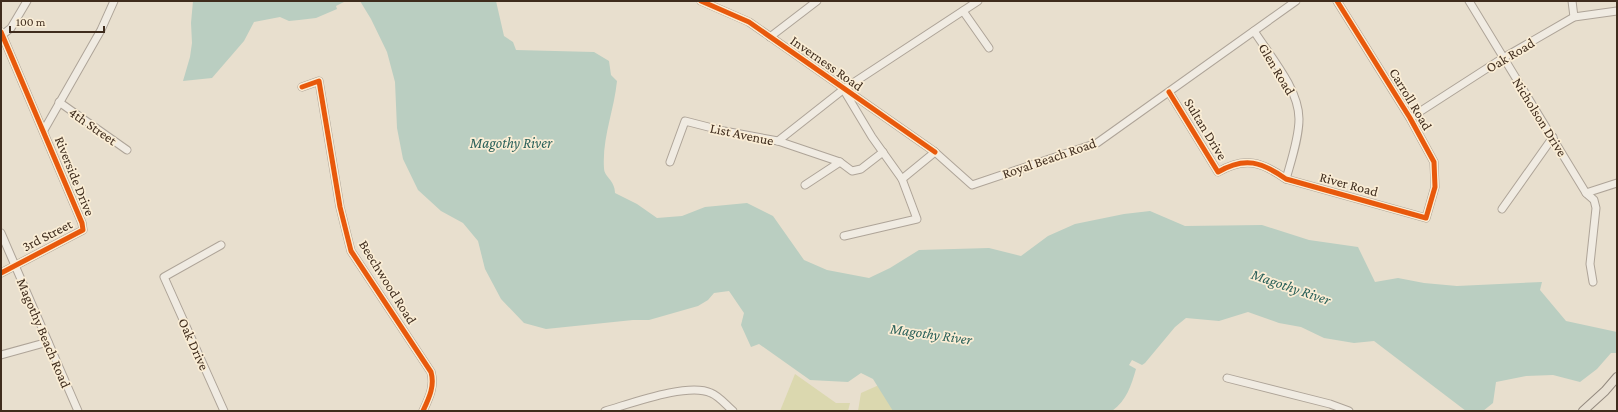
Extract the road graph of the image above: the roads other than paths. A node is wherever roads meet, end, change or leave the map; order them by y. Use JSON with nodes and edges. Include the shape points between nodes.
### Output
{"nodes":[{"id":1,"x":27,"y":1,"type":"edge"},
{"id":2,"x":114,"y":1,"type":"edge"},
{"id":3,"x":701,"y":1,"type":"edge"},
{"id":4,"x":817,"y":1,"type":"edge"},
{"id":5,"x":978,"y":1,"type":"edge"},
{"id":6,"x":1296,"y":1,"type":"edge"},
{"id":7,"x":1337,"y":1,"type":"edge"},
{"id":8,"x":1468,"y":1,"type":"edge"},
{"id":9,"x":1572,"y":1,"type":"edge"},
{"id":10,"x":962,"y":11,"type":"junction"},
{"id":11,"x":1617,"y":11,"type":"edge"},
{"id":12,"x":1574,"y":17,"type":"junction"},
{"id":13,"x":1254,"y":31,"type":"junction"},
{"id":14,"x":2,"y":34,"type":"edge"},
{"id":15,"x":770,"y":37,"type":"junction"},
{"id":16,"x":989,"y":48,"type":"dead end"},
{"id":17,"x":1503,"y":58,"type":"junction"},
{"id":18,"x":302,"y":87,"type":"dead end"},
{"id":19,"x":844,"y":89,"type":"junction"},
{"id":20,"x":1169,"y":92,"type":"junction"},
{"id":21,"x":60,"y":102,"type":"junction"},
{"id":22,"x":1410,"y":118,"type":"junction"},
{"id":23,"x":44,"y":130,"type":"junction"},
{"id":24,"x":1553,"y":137,"type":"junction"},
{"id":25,"x":778,"y":141,"type":"junction"},
{"id":26,"x":127,"y":150,"type":"dead end"},
{"id":27,"x":883,"y":152,"type":"junction"},
{"id":28,"x":935,"y":152,"type":"junction"},
{"id":29,"x":670,"y":162,"type":"dead end"},
{"id":30,"x":840,"y":162,"type":"junction"},
{"id":31,"x":1270,"y":167,"type":"joint"},
{"id":32,"x":902,"y":179,"type":"junction"},
{"id":33,"x":1286,"y":179,"type":"junction"},
{"id":34,"x":1617,"y":183,"type":"edge"},
{"id":35,"x":805,"y":185,"type":"dead end"},
{"id":36,"x":1586,"y":193,"type":"junction"},
{"id":37,"x":1502,"y":209,"type":"dead end"},
{"id":38,"x":1426,"y":218,"type":"joint"},
{"id":39,"x":83,"y":230,"type":"joint"},
{"id":40,"x":1,"y":233,"type":"edge"},
{"id":41,"x":844,"y":236,"type":"dead end"},
{"id":42,"x":221,"y":245,"type":"dead end"},
{"id":43,"x":15,"y":265,"type":"junction"},
{"id":44,"x":1,"y":273,"type":"edge"},
{"id":45,"x":1594,"y":282,"type":"dead end"},
{"id":46,"x":48,"y":342,"type":"junction"},
{"id":47,"x":1,"y":355,"type":"edge"},
{"id":48,"x":1617,"y":377,"type":"edge"},
{"id":49,"x":1227,"y":378,"type":"dead end"},
{"id":50,"x":78,"y":411,"type":"edge"},
{"id":51,"x":224,"y":411,"type":"edge"},
{"id":52,"x":423,"y":411,"type":"edge"},
{"id":53,"x":605,"y":411,"type":"edge"},
{"id":54,"x":733,"y":411,"type":"edge"},
{"id":55,"x":1349,"y":411,"type":"edge"},
{"id":56,"x":1583,"y":411,"type":"edge"}],
"edges":[{"from":1,"to":14,"type":"street","via":[[11,28]]},
{"from":2,"to":21,"type":"street","name":"Riverside Drive","via":[[101,30]]},
{"from":3,"to":15,"type":"street","name":"Inverness Road","via":[[749,22]]},
{"from":4,"to":15,"type":"street"},
{"from":5,"to":10,"type":"street"},
{"from":6,"to":13,"type":"street","name":"Royal Beach Road"},
{"from":7,"to":22,"type":"street","name":"Carroll Road"},
{"from":8,"to":17,"type":"street","name":"Nicholson Drive"},
{"from":9,"to":12,"type":"street"},
{"from":10,"to":16,"type":"street"},
{"from":10,"to":19,"type":"street"},
{"from":11,"to":12,"type":"street","name":"Oak Road"},
{"from":12,"to":17,"type":"street","name":"Oak Road"},
{"from":13,"to":20,"type":"street","name":"Royal Beach Road"},
{"from":13,"to":33,"type":"street","name":"Glen Road","via":[[1294,92],[1299,119]]},
{"from":14,"to":23,"type":"street"},
{"from":15,"to":19,"type":"street","name":"Inverness Road"},
{"from":17,"to":22,"type":"street","name":"Oak Road"},
{"from":17,"to":24,"type":"street","name":"Nicholson Drive"},
{"from":18,"to":52,"type":"street","name":"Beechwood Road","via":[[319,81],[340,207],[351,251],[431,372],[433,383]]},
{"from":19,"to":25,"type":"street"},
{"from":19,"to":27,"type":"street"},
{"from":19,"to":28,"type":"street","name":"Inverness Road"},
{"from":20,"to":28,"type":"street","name":"Royal Beach Road","via":[[1097,143],[972,185]]},
{"from":20,"to":31,"type":"street","name":"Sultan Drive","via":[[1218,172],[1230,165],[1251,162]]},
{"from":21,"to":23,"type":"street","name":"Riverside Drive"},
{"from":21,"to":26,"type":"street","name":"4th Street"},
{"from":22,"to":38,"type":"street","name":"Carroll Road","via":[[1434,162],[1435,187]]},
{"from":23,"to":39,"type":"street","name":"Riverside Drive"},
{"from":24,"to":36,"type":"street","name":"Nicholson Drive"},
{"from":24,"to":37,"type":"street"},
{"from":25,"to":29,"type":"street","name":"List Avenue","via":[[685,121]]},
{"from":25,"to":30,"type":"street","name":"List Avenue"},
{"from":27,"to":30,"type":"street","name":"List Avenue","via":[[856,171]]},
{"from":27,"to":32,"type":"street"},
{"from":28,"to":32,"type":"street"},
{"from":30,"to":35,"type":"street"},
{"from":31,"to":33,"type":"street","name":"River Road"},
{"from":32,"to":41,"type":"street","via":[[917,219]]},
{"from":33,"to":38,"type":"street","name":"River Road"},
{"from":34,"to":36,"type":"street"},
{"from":36,"to":45,"type":"street","name":"Nicholson Drive","via":[[1594,200],[1596,208],[1590,264]]},
{"from":39,"to":43,"type":"street","name":"3rd Street"},
{"from":40,"to":43,"type":"street","name":"Magothy Beach Road"},
{"from":42,"to":51,"type":"street","name":"Oak Drive","via":[[164,277]]},
{"from":43,"to":44,"type":"street","name":"3rd Street"},
{"from":43,"to":46,"type":"street","name":"Magothy Beach Road"},
{"from":46,"to":47,"type":"street"},
{"from":46,"to":50,"type":"street","name":"Magothy Beach Road"},
{"from":48,"to":56,"type":"main road"},
{"from":49,"to":55,"type":"street"},
{"from":53,"to":54,"type":"street","via":[[683,390],[702,390],[713,393]]}]}
